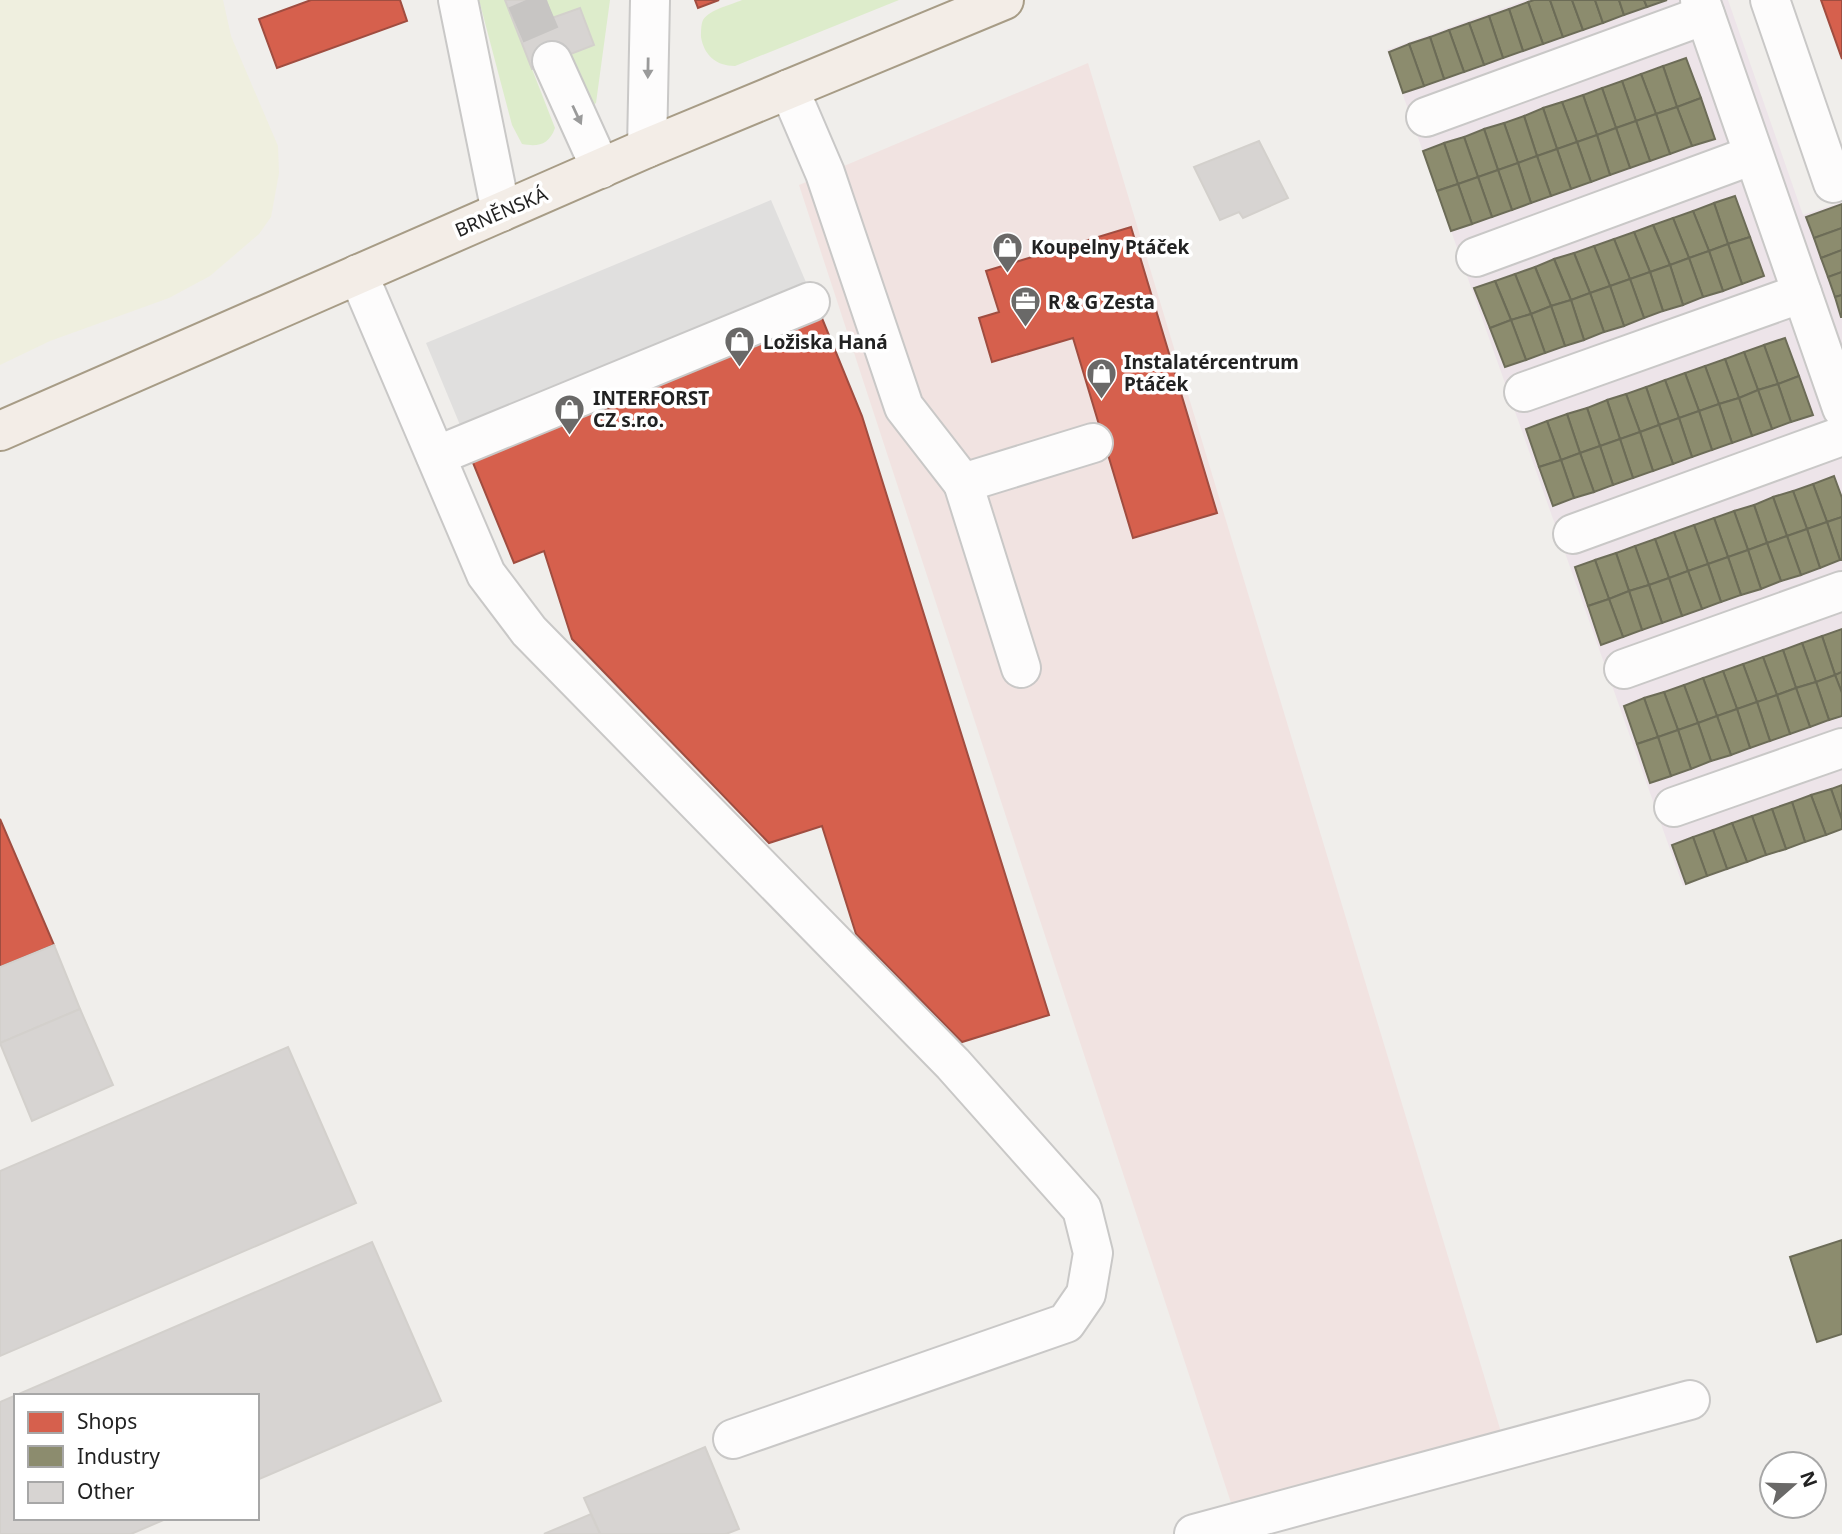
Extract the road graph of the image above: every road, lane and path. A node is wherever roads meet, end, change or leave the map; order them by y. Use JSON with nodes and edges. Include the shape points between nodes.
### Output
{"nodes":[{"id":1,"x":458,"y":0,"type":"edge"},
{"id":2,"x":650,"y":0,"type":"edge"},
{"id":3,"x":1004,"y":0,"type":"edge"},
{"id":4,"x":1770,"y":0,"type":"edge"},
{"id":5,"x":1702,"y":8,"type":"edge"},
{"id":6,"x":552,"y":61,"type":"tunnel mouth"},
{"id":7,"x":789,"y":89,"type":"junction"},
{"id":8,"x":1426,"y":117,"type":"dead end"},
{"id":9,"x":647,"y":148,"type":"junction"},
{"id":10,"x":1753,"y":155,"type":"junction"},
{"id":11,"x":601,"y":169,"type":"junction"},
{"id":12,"x":1833,"y":183,"type":"dead end"},
{"id":13,"x":501,"y":212,"type":"junction"},
{"id":14,"x":1476,"y":257,"type":"dead end"},
{"id":15,"x":358,"y":274,"type":"junction"},
{"id":16,"x":1802,"y":293,"type":"junction"},
{"id":17,"x":810,"y":302,"type":"dead end"},
{"id":18,"x":1524,"y":392,"type":"dead end"},
{"id":19,"x":1842,"y":408,"type":"edge"},
{"id":20,"x":0,"y":431,"type":"edge"},
{"id":21,"x":1842,"y":436,"type":"edge"},
{"id":22,"x":1093,"y":443,"type":"dead end"},
{"id":23,"x":436,"y":456,"type":"junction"},
{"id":24,"x":963,"y":483,"type":"junction"},
{"id":25,"x":1573,"y":534,"type":"dead end"},
{"id":26,"x":1842,"y":590,"type":"edge"},
{"id":27,"x":1021,"y":668,"type":"dead end"},
{"id":28,"x":1624,"y":668,"type":"dead end"},
{"id":29,"x":1842,"y":748,"type":"edge"},
{"id":30,"x":1674,"y":807,"type":"dead end"},
{"id":31,"x":1690,"y":1400,"type":"dead end"},
{"id":32,"x":733,"y":1439,"type":"dead end"},
{"id":33,"x":1194,"y":1534,"type":"edge"}],
"edges":[{"from":1,"to":13,"type":"lane"},
{"from":2,"to":9,"type":"lane","one_way":true},
{"from":3,"to":7,"type":"main road","name":"BRNĚNSKÁ"},
{"from":4,"to":12,"type":"lane"},
{"from":5,"to":8,"type":"lane"},
{"from":5,"to":10,"type":"lane"},
{"from":6,"to":11,"type":"lane","one_way":true},
{"from":7,"to":9,"type":"main road","name":"BRNĚNSKÁ"},
{"from":7,"to":24,"type":"lane","via":[[825,173],[904,407]]},
{"from":9,"to":11,"type":"main road","name":"BRNĚNSKÁ"},
{"from":10,"to":14,"type":"lane"},
{"from":10,"to":16,"type":"lane"},
{"from":11,"to":13,"type":"main road","name":"BRNĚNSKÁ"},
{"from":13,"to":15,"type":"main road","name":"BRNĚNSKÁ"},
{"from":15,"to":20,"type":"main road","name":"BRNĚNSKÁ"},
{"from":15,"to":23,"type":"lane"},
{"from":16,"to":18,"type":"lane"},
{"from":16,"to":19,"type":"lane"},
{"from":17,"to":23,"type":"lane"},
{"from":21,"to":25,"type":"lane"},
{"from":22,"to":24,"type":"lane"},
{"from":23,"to":32,"type":"lane","via":[[486,574],[528,631],[953,1064],[1082,1209],[1093,1253],[1086,1294],[1066,1323]]},
{"from":24,"to":27,"type":"lane"},
{"from":26,"to":28,"type":"lane"},
{"from":29,"to":30,"type":"lane"},
{"from":31,"to":33,"type":"lane"}]}
